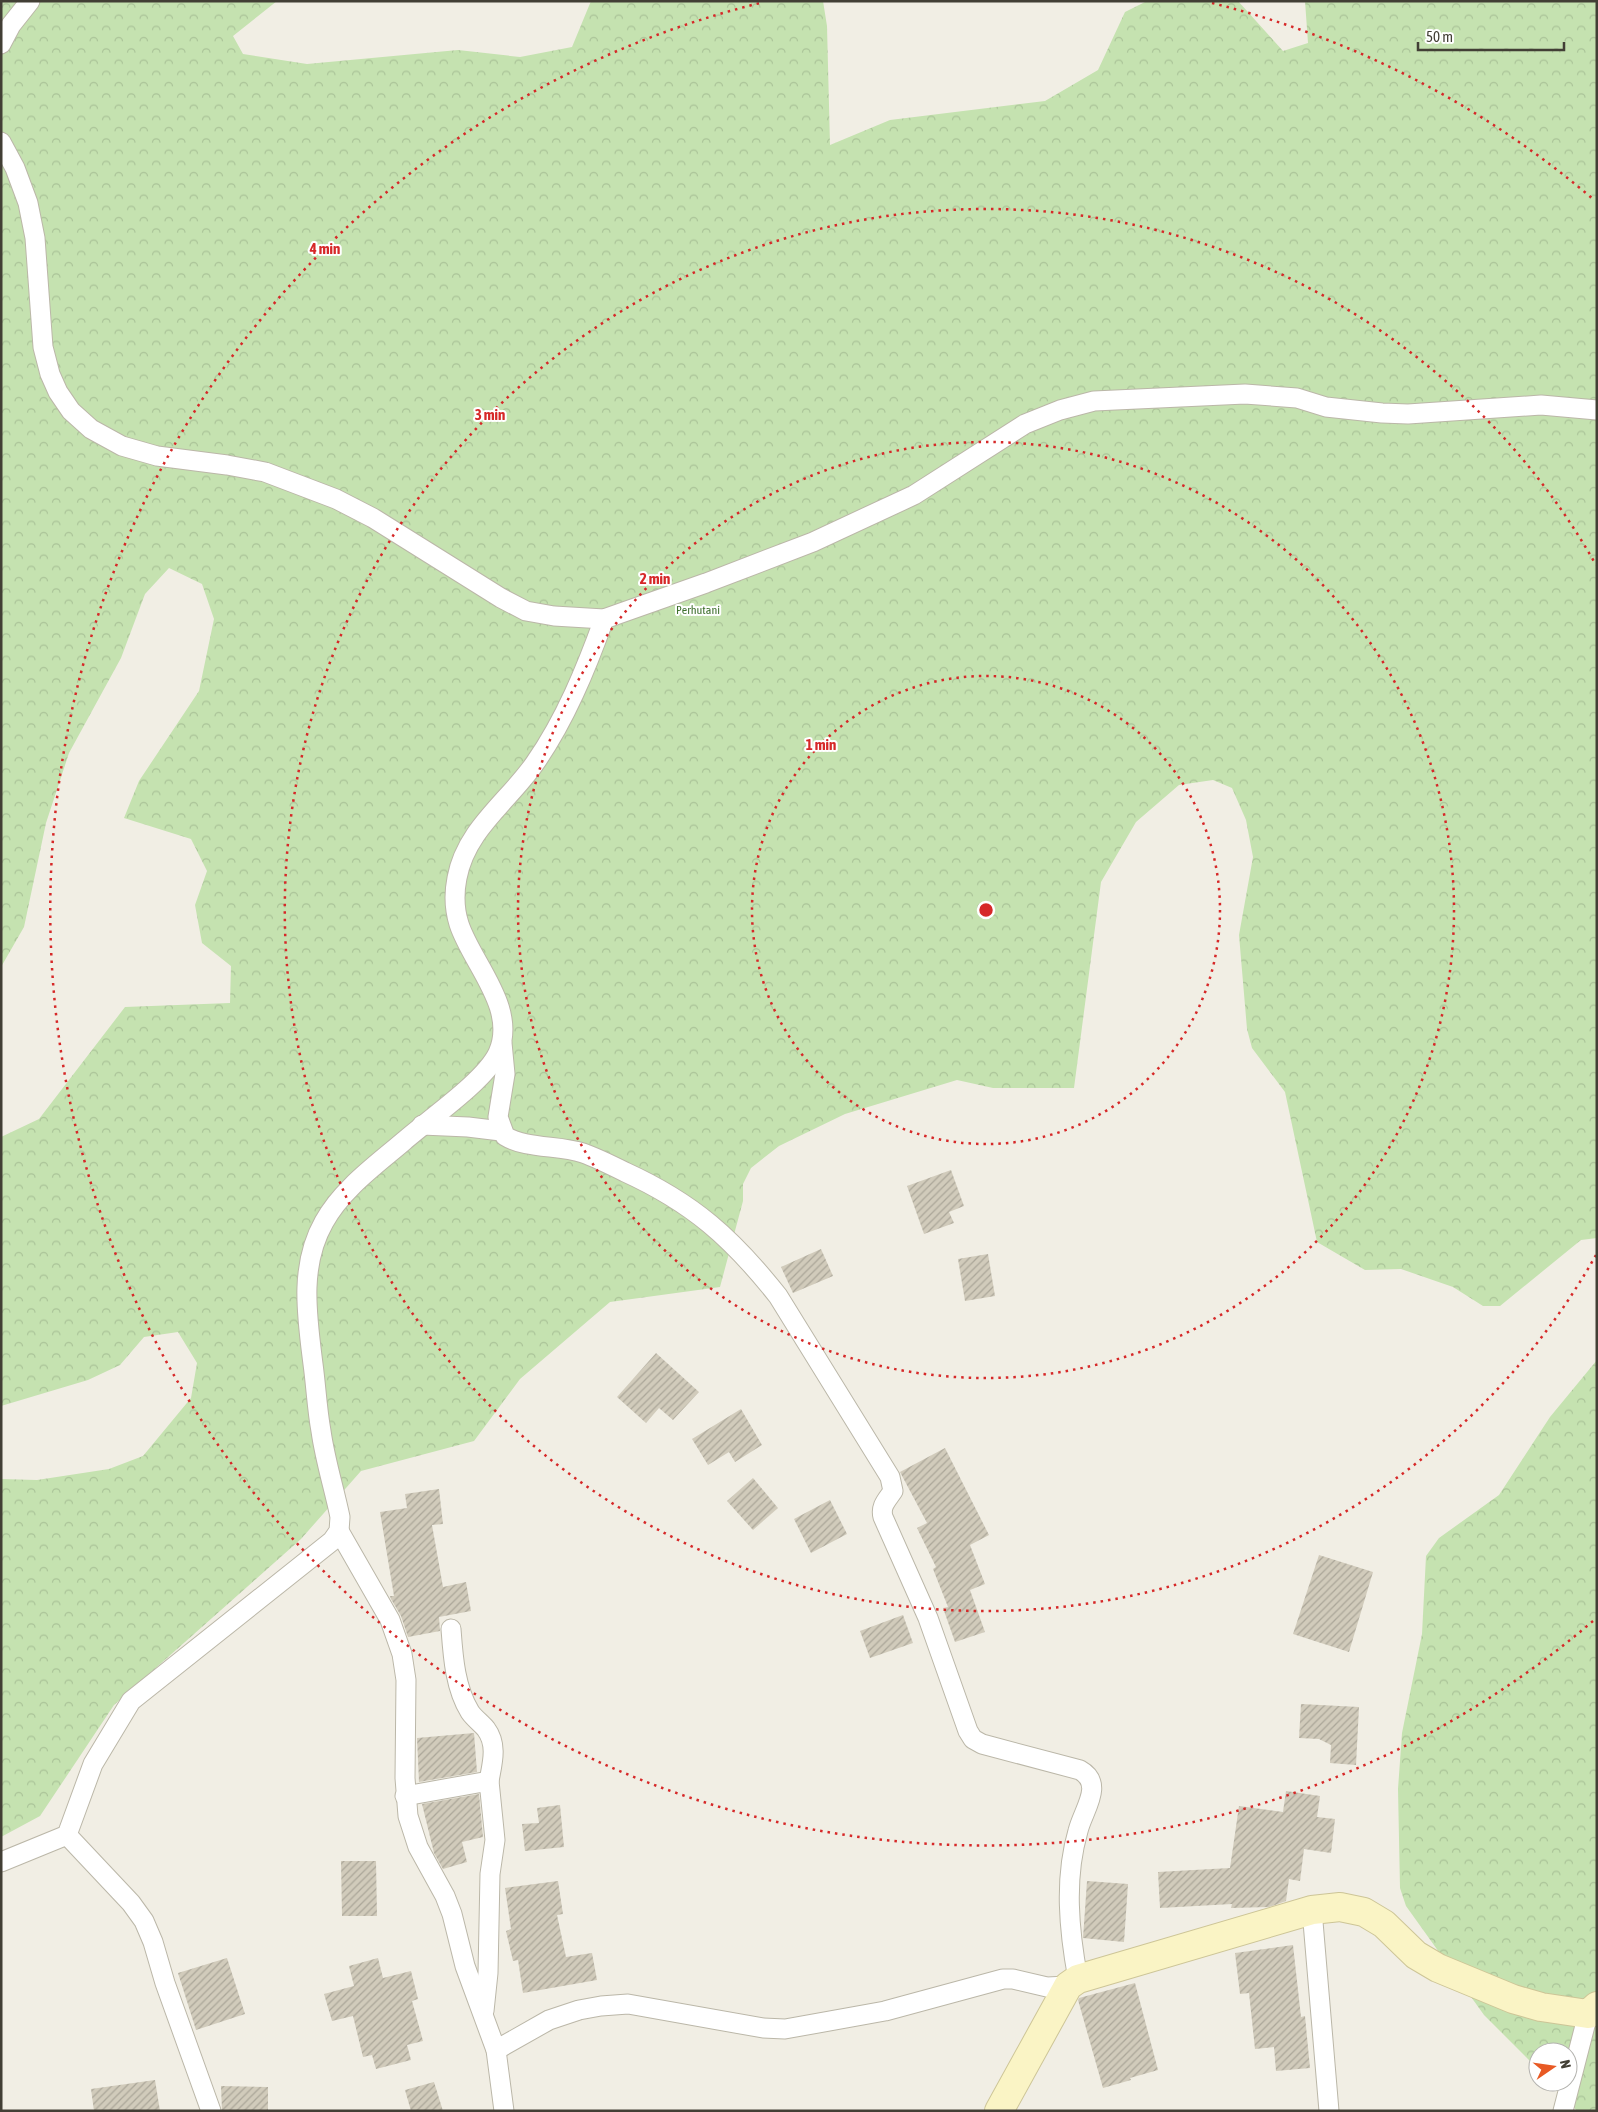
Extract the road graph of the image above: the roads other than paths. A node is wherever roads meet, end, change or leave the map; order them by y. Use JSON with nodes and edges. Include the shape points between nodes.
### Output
{"nodes":[{"id":1,"x":30,"y":1,"type":"edge"},
{"id":2,"x":1,"y":44,"type":"edge"},
{"id":3,"x":1,"y":142,"type":"edge"},
{"id":4,"x":1597,"y":410,"type":"edge"},
{"id":5,"x":604,"y":619,"type":"junction"},
{"id":6,"x":502,"y":1042,"type":"junction"},
{"id":7,"x":422,"y":1125,"type":"junction"},
{"id":8,"x":501,"y":1131,"type":"junction"},
{"id":9,"x":339,"y":1530,"type":"junction"},
{"id":10,"x":451,"y":1629,"type":"dead end"},
{"id":11,"x":489,"y":1781,"type":"junction"},
{"id":12,"x":405,"y":1796,"type":"junction"},
{"id":13,"x":67,"y":1835,"type":"junction"},
{"id":14,"x":1,"y":1862,"type":"edge"},
{"id":15,"x":1312,"y":1910,"type":"junction"},
{"id":16,"x":1073,"y":1983,"type":"junction"},
{"id":17,"x":1592,"y":2010,"type":"edge"},
{"id":18,"x":483,"y":2014,"type":"junction"},
{"id":19,"x":496,"y":2050,"type":"junction"},
{"id":20,"x":211,"y":2111,"type":"edge"},
{"id":21,"x":504,"y":2111,"type":"edge"},
{"id":22,"x":999,"y":2111,"type":"edge"},
{"id":23,"x":1329,"y":2111,"type":"edge"},
{"id":24,"x":1563,"y":2111,"type":"edge"}],
"edges":[{"from":1,"to":2,"type":"street"},
{"from":3,"to":5,"type":"street","via":[[28,202],[35,238],[43,347],[50,374],[71,412],[91,429],[122,446],[157,456],[265,472],[300,484],[336,498],[373,518],[501,598],[526,610],[561,617]]},
{"from":4,"to":5,"type":"street","via":[[1541,405],[1382,414],[1326,407],[1297,398],[1245,394],[1094,401],[1025,424],[914,495],[813,542]]},
{"from":5,"to":6,"type":"street","via":[[570,702],[550,739],[534,765],[481,827],[466,851],[457,875],[454,901],[458,922],[496,1000],[503,1026]]},
{"from":6,"to":7,"type":"street","via":[[494,1061],[483,1075]]},
{"from":6,"to":8,"type":"street","via":[[506,1062],[498,1117]]},
{"from":7,"to":8,"type":"street"},
{"from":7,"to":9,"type":"street","via":[[339,1201],[325,1220],[312,1252],[306,1286],[307,1321],[321,1432],[340,1517]]},
{"from":8,"to":16,"type":"street","via":[[519,1142],[590,1156],[688,1206],[732,1243],[778,1296],[890,1477],[893,1491],[883,1505],[882,1517],[928,1618],[973,1739],[1080,1770],[1093,1782],[1078,1831],[1070,1880]]},
{"from":9,"to":12,"type":"street","via":[[390,1620],[402,1654],[406,1680]]},
{"from":9,"to":13,"type":"street","via":[[332,1541],[131,1701],[93,1764]]},
{"from":10,"to":11,"type":"street","via":[[459,1686],[470,1712],[492,1740],[494,1753]]},
{"from":11,"to":12,"type":"street"},
{"from":11,"to":18,"type":"street","via":[[495,1840],[490,1874],[488,1973]]},
{"from":12,"to":18,"type":"street","via":[[412,1831],[446,1896],[465,1966]]},
{"from":13,"to":14,"type":"street"},
{"from":13,"to":20,"type":"street","via":[[144,1921]]},
{"from":15,"to":16,"type":"street"},
{"from":15,"to":17,"type":"street","via":[[1340,1907],[1364,1912],[1384,1924],[1416,1955],[1438,1968],[1513,1999],[1541,2007]]},
{"from":15,"to":23,"type":"street"},
{"from":16,"to":19,"type":"street","via":[[1046,1986],[1003,1979],[885,2011],[785,2029],[628,2004],[601,2006],[549,2020]]},
{"from":16,"to":22,"type":"street"},
{"from":17,"to":24,"type":"street"},
{"from":18,"to":19,"type":"street"},
{"from":19,"to":21,"type":"street"}]}
